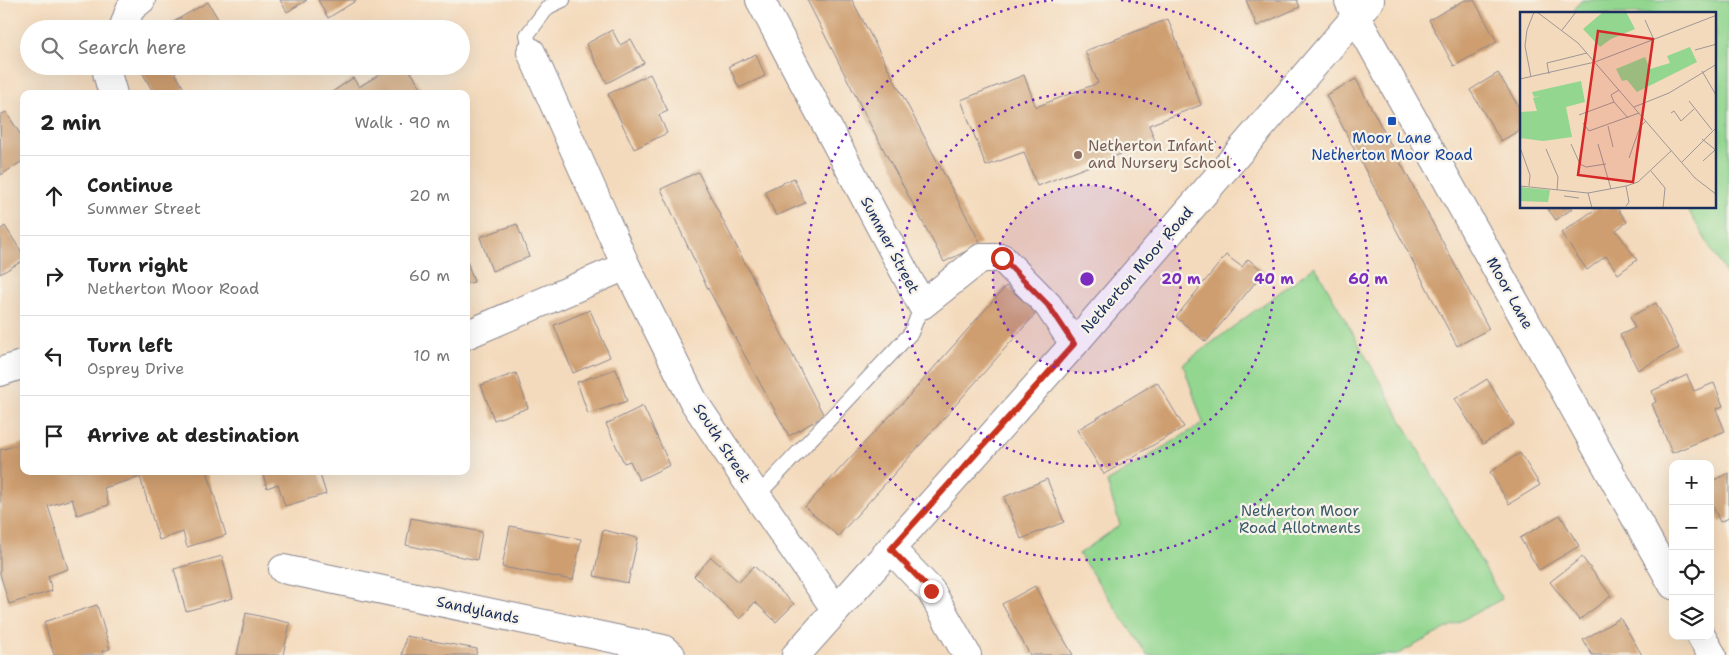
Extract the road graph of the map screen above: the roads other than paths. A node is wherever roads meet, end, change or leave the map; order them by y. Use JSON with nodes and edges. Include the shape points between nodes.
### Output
{"nodes":[{"id":1,"x":141,"y":0,"type":"edge"},
{"id":2,"x":563,"y":0,"type":"edge"},
{"id":3,"x":760,"y":0,"type":"edge"},
{"id":4,"x":1358,"y":6,"type":"edge"},
{"id":5,"x":126,"y":20,"type":"edge"},
{"id":6,"x":530,"y":52,"type":"joint"},
{"id":7,"x":107,"y":75,"type":"edge"},
{"id":8,"x":111,"y":90,"type":"edge"},
{"id":9,"x":626,"y":266,"type":"junction"},
{"id":10,"x":922,"y":305,"type":"junction"},
{"id":11,"x":470,"y":333,"type":"edge"},
{"id":12,"x":1074,"y":344,"type":"junction"},
{"id":13,"x":20,"y":365,"type":"edge"},
{"id":14,"x":0,"y":372,"type":"edge"},
{"id":15,"x":756,"y":496,"type":"junction"},
{"id":16,"x":891,"y":549,"type":"junction"},
{"id":17,"x":283,"y":569,"type":"dead end"},
{"id":18,"x":1669,"y":578,"type":"edge"},
{"id":19,"x":836,"y":610,"type":"junction"},
{"id":20,"x":1703,"y":640,"type":"edge"},
{"id":21,"x":671,"y":655,"type":"edge"},
{"id":22,"x":796,"y":655,"type":"edge"},
{"id":23,"x":966,"y":655,"type":"edge"},
{"id":24,"x":1712,"y":655,"type":"edge"}],
"edges":[{"from":1,"to":5,"type":"street","via":[[130,10]]},
{"from":2,"to":6,"type":"lane","via":[[548,7],[527,35]]},
{"from":3,"to":10,"type":"street","name":"Summer Street"},
{"from":4,"to":12,"type":"street","name":"Netherton Moor Road"},
{"from":4,"to":18,"type":"street","name":"Moor Lane"},
{"from":6,"to":9,"type":"street","name":"South Street"},
{"from":7,"to":8,"type":"street"},
{"from":9,"to":11,"type":"street"},
{"from":9,"to":15,"type":"street","name":"South Street","via":[[694,402]]},
{"from":10,"to":12,"type":"street","name":"Summer Street","via":[[981,258],[1002,258],[1048,305]]},
{"from":10,"to":15,"type":"lane","via":[[911,333]]},
{"from":12,"to":16,"type":"street","name":"Netherton Moor Road"},
{"from":13,"to":14,"type":"street"},
{"from":15,"to":19,"type":"street","name":"South Street"},
{"from":16,"to":19,"type":"street","name":"Netherton Moor Road"},
{"from":16,"to":23,"type":"street","via":[[931,591]]},
{"from":17,"to":21,"type":"street","name":"Sandylands","via":[[663,649]]},
{"from":19,"to":22,"type":"street","name":"Netherton Moor Road"},
{"from":20,"to":24,"type":"street"}]}
